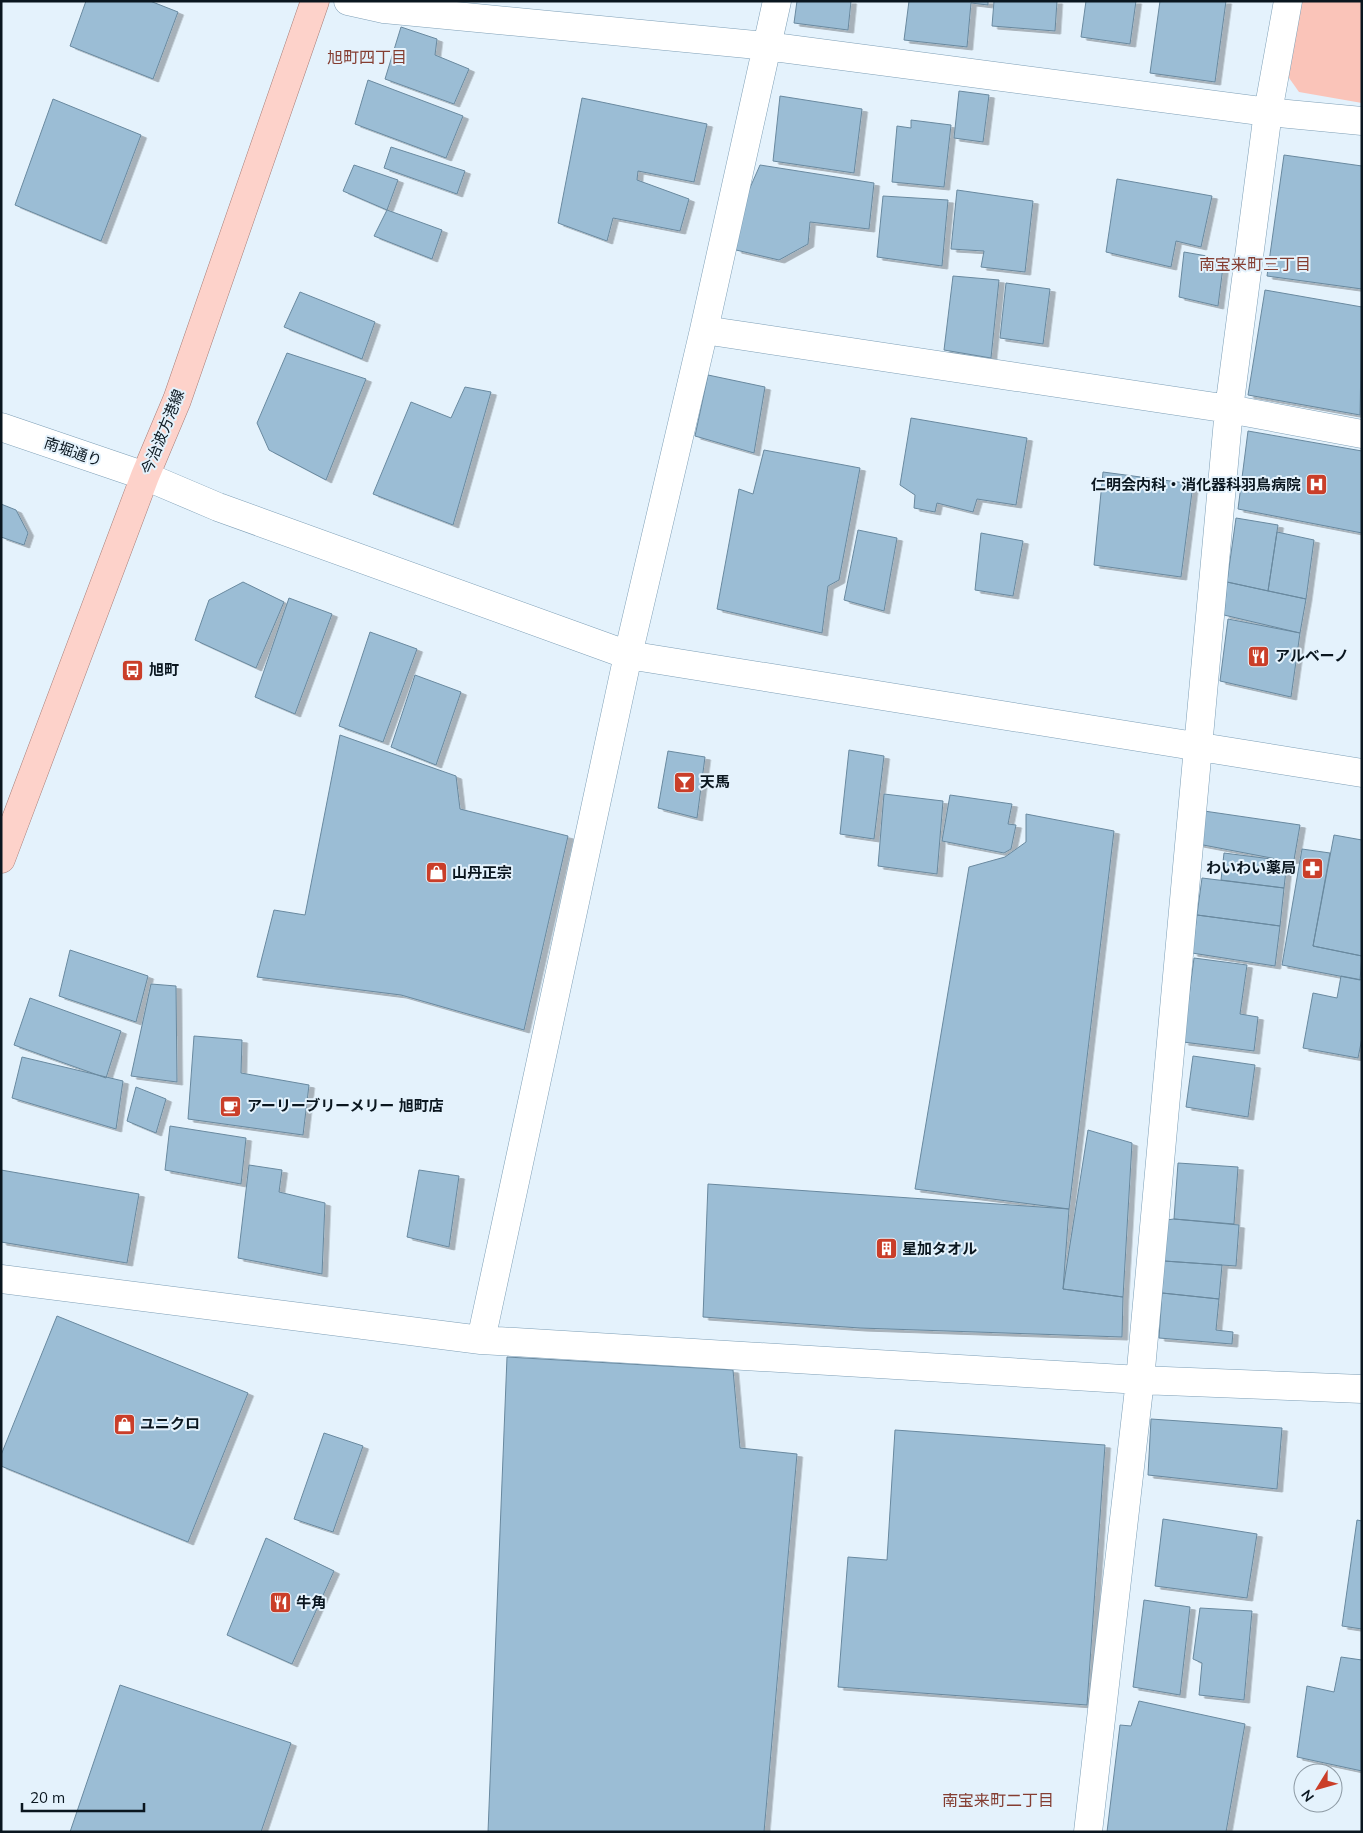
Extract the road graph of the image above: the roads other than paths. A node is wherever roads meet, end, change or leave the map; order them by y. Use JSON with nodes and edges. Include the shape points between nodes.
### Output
{"nodes":[{"id":1,"x":315,"y":1,"type":"edge"},
{"id":2,"x":348,"y":1,"type":"edge"},
{"id":3,"x":777,"y":1,"type":"edge"},
{"id":4,"x":1288,"y":1,"type":"edge"},
{"id":5,"x":766,"y":46,"type":"junction"},
{"id":6,"x":1268,"y":112,"type":"junction"},
{"id":7,"x":1362,"y":121,"type":"edge"},
{"id":8,"x":704,"y":330,"type":"junction"},
{"id":9,"x":1229,"y":409,"type":"junction"},
{"id":10,"x":1,"y":427,"type":"edge"},
{"id":11,"x":1362,"y":434,"type":"edge"},
{"id":12,"x":145,"y":476,"type":"junction"},
{"id":13,"x":628,"y":655,"type":"junction"},
{"id":14,"x":1200,"y":747,"type":"junction"},
{"id":15,"x":1362,"y":773,"type":"edge"},
{"id":16,"x":1,"y":859,"type":"edge"},
{"id":17,"x":1,"y":1279,"type":"edge"},
{"id":18,"x":481,"y":1340,"type":"junction"},
{"id":19,"x":1140,"y":1380,"type":"junction"},
{"id":20,"x":1362,"y":1389,"type":"edge"},
{"id":21,"x":1088,"y":1832,"type":"edge"}],
"edges":[{"from":1,"to":12,"type":"main road","name":"今治波方港線","via":[[177,400]]},
{"from":2,"to":5,"type":"street","via":[[384,10]]},
{"from":3,"to":5,"type":"street"},
{"from":4,"to":6,"type":"street"},
{"from":5,"to":6,"type":"street"},
{"from":5,"to":8,"type":"street"},
{"from":6,"to":7,"type":"street"},
{"from":6,"to":9,"type":"street"},
{"from":8,"to":9,"type":"street"},
{"from":8,"to":13,"type":"street"},
{"from":9,"to":11,"type":"street"},
{"from":9,"to":14,"type":"street"},
{"from":10,"to":12,"type":"street","name":"南堀通り"},
{"from":12,"to":13,"type":"street","name":"南堀通り","via":[[218,507]]},
{"from":12,"to":16,"type":"main road","name":"今治波方港線"},
{"from":13,"to":14,"type":"street","name":"南堀通り"},
{"from":13,"to":18,"type":"street"},
{"from":14,"to":15,"type":"street","name":"南堀通り"},
{"from":14,"to":19,"type":"street"},
{"from":17,"to":18,"type":"street"},
{"from":18,"to":19,"type":"street"},
{"from":19,"to":20,"type":"street"},
{"from":19,"to":21,"type":"street"}]}
